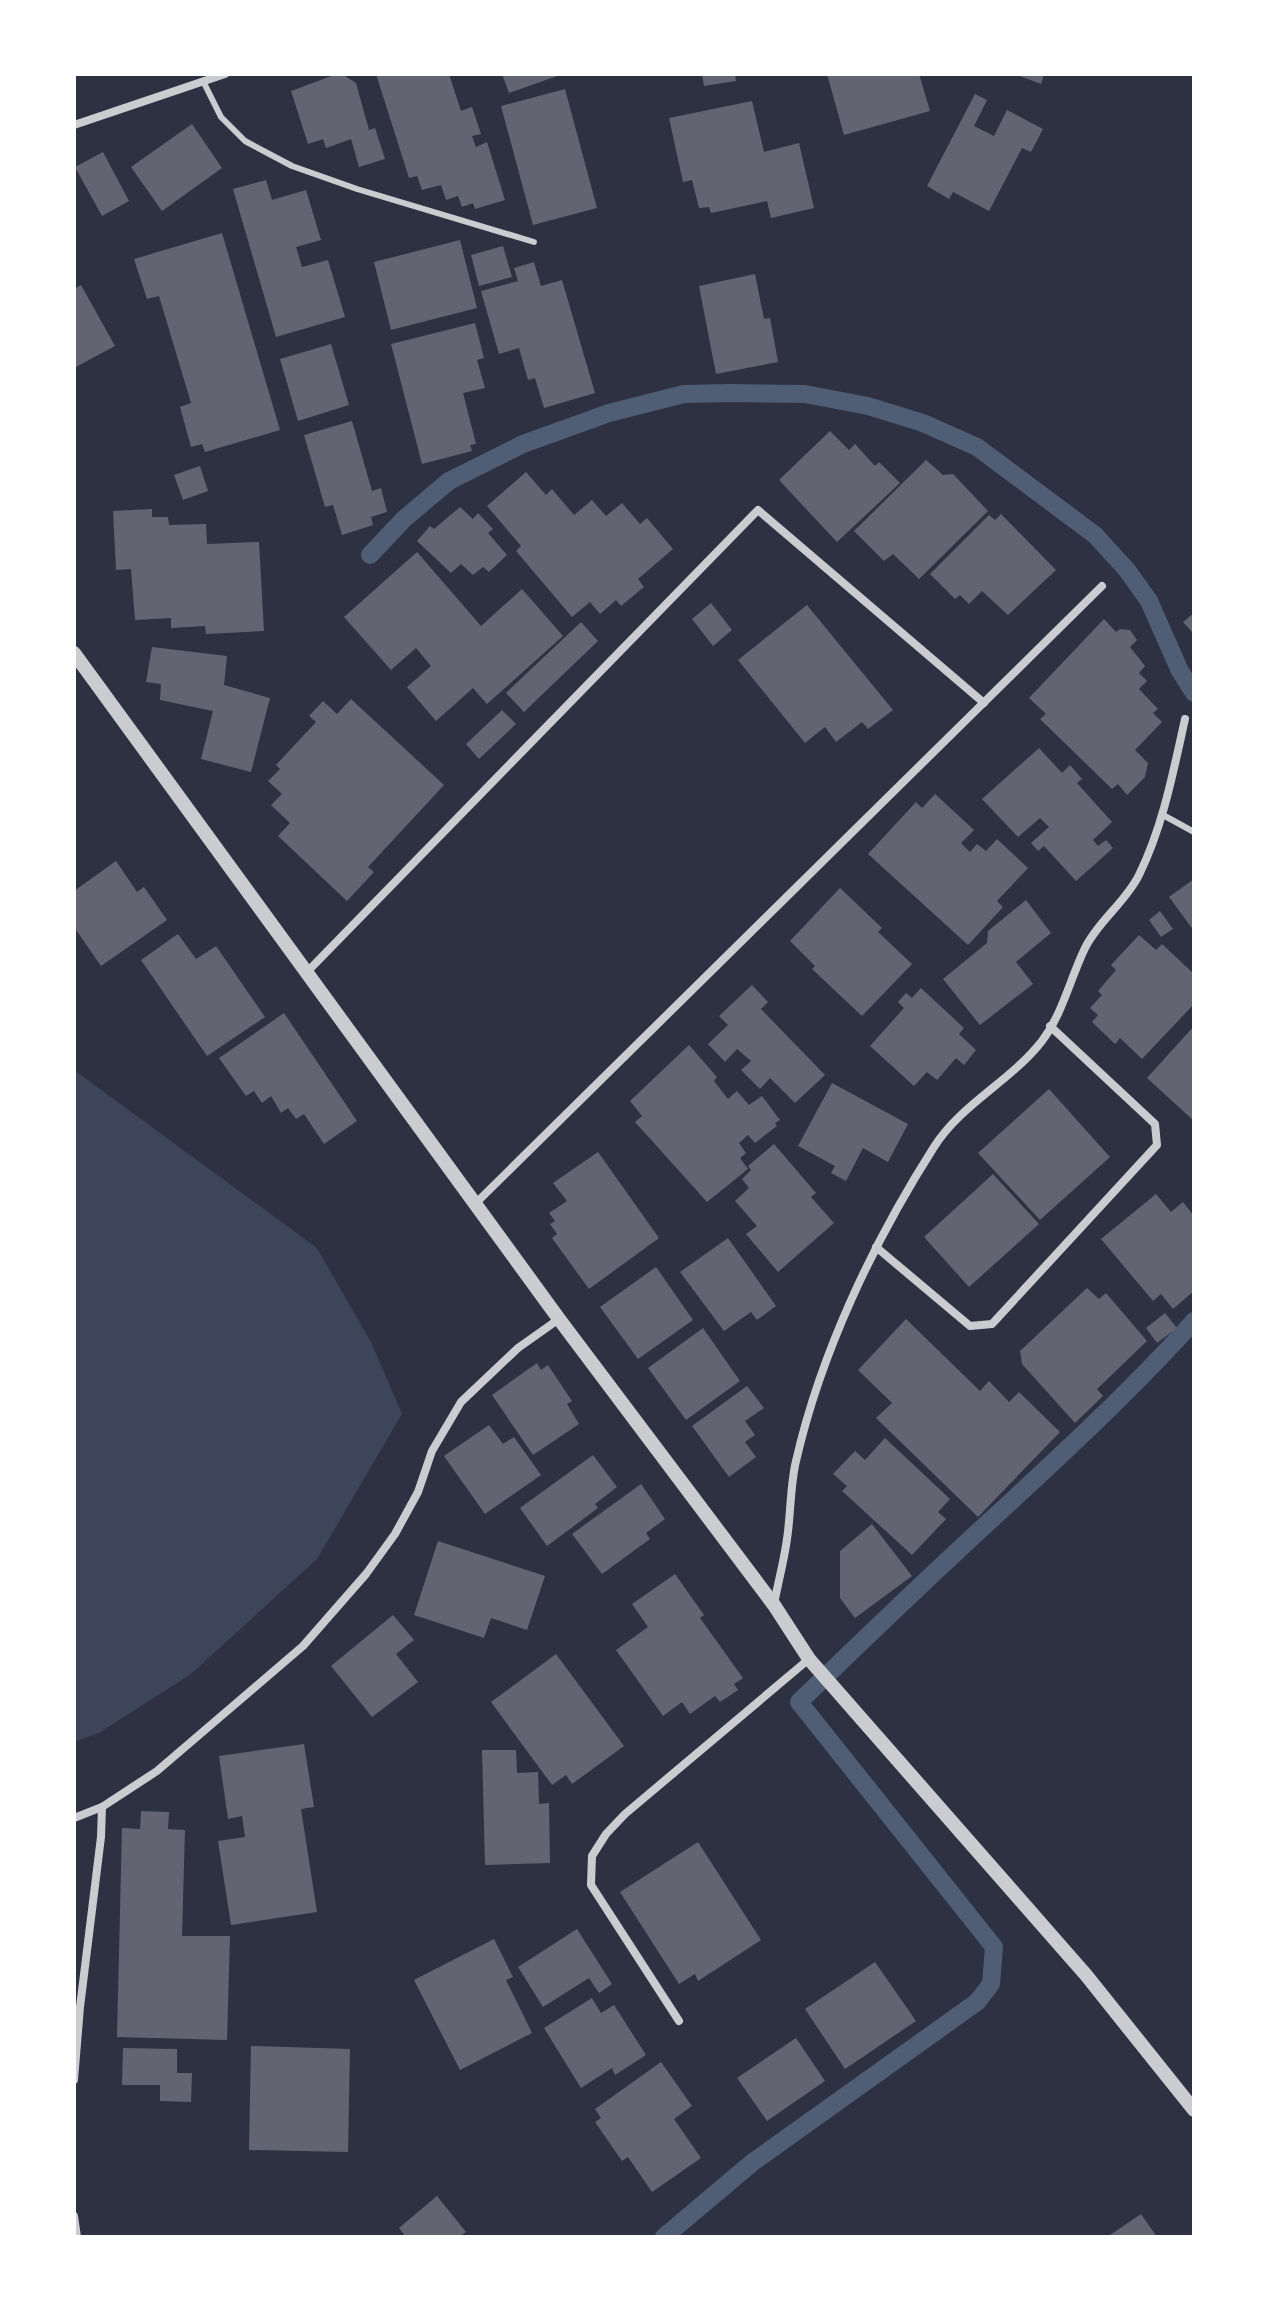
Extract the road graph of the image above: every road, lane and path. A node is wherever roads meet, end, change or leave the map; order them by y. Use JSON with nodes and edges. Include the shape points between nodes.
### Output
{"nodes":[{"id":1,"x":225,"y":74,"type":"edge"},
{"id":2,"x":203,"y":81,"type":"junction"},
{"id":3,"x":74,"y":125,"type":"edge"},
{"id":4,"x":534,"y":242,"type":"dead end"},
{"id":5,"x":1102,"y":586,"type":"dead end"},
{"id":6,"x":74,"y":653,"type":"edge"},
{"id":7,"x":984,"y":703,"type":"junction"},
{"id":8,"x":1185,"y":719,"type":"dead end"},
{"id":9,"x":1163,"y":815,"type":"junction"},
{"id":10,"x":1194,"y":832,"type":"edge"},
{"id":11,"x":307,"y":972,"type":"junction"},
{"id":12,"x":1050,"y":1026,"type":"junction"},
{"id":13,"x":475,"y":1204,"type":"junction"},
{"id":14,"x":876,"y":1247,"type":"junction"},
{"id":15,"x":559,"y":1319,"type":"junction"},
{"id":16,"x":774,"y":1605,"type":"junction"},
{"id":17,"x":809,"y":1659,"type":"junction"},
{"id":18,"x":102,"y":1807,"type":"junction"},
{"id":19,"x":74,"y":1818,"type":"edge"},
{"id":20,"x":679,"y":2021,"type":"dead end"},
{"id":21,"x":74,"y":2080,"type":"edge"},
{"id":22,"x":1194,"y":2110,"type":"edge"},
{"id":23,"x":74,"y":2216,"type":"edge"},
{"id":24,"x":77,"y":2237,"type":"edge"}],
"edges":[{"from":1,"to":2,"type":"street"},
{"from":2,"to":3,"type":"street"},
{"from":2,"to":4,"type":"lane","via":[[221,117],[245,141],[292,166]]},
{"from":5,"to":7,"type":"street"},
{"from":6,"to":11,"type":"street"},
{"from":7,"to":11,"type":"street","via":[[758,510]]},
{"from":7,"to":13,"type":"street"},
{"from":8,"to":9,"type":"street"},
{"from":9,"to":10,"type":"lane"},
{"from":9,"to":12,"type":"street","via":[[1137,878],[1095,928]]},
{"from":11,"to":13,"type":"street"},
{"from":12,"to":14,"type":"street","via":[[1042,1041],[943,1134]]},
{"from":12,"to":14,"type":"street","via":[[1155,1124],[1157,1145],[992,1324],[970,1326]]},
{"from":13,"to":15,"type":"street"},
{"from":14,"to":16,"type":"street","via":[[810,1408],[795,1465]]},
{"from":15,"to":16,"type":"street"},
{"from":15,"to":18,"type":"street","via":[[518,1348],[461,1402],[432,1451],[395,1534],[303,1646],[157,1771]]},
{"from":16,"to":17,"type":"street"},
{"from":17,"to":20,"type":"street","via":[[625,1814],[592,1856],[591,1885]]},
{"from":17,"to":22,"type":"street","via":[[1086,1975]]},
{"from":18,"to":19,"type":"street"},
{"from":18,"to":21,"type":"street"},
{"from":23,"to":24,"type":"street"}]}
